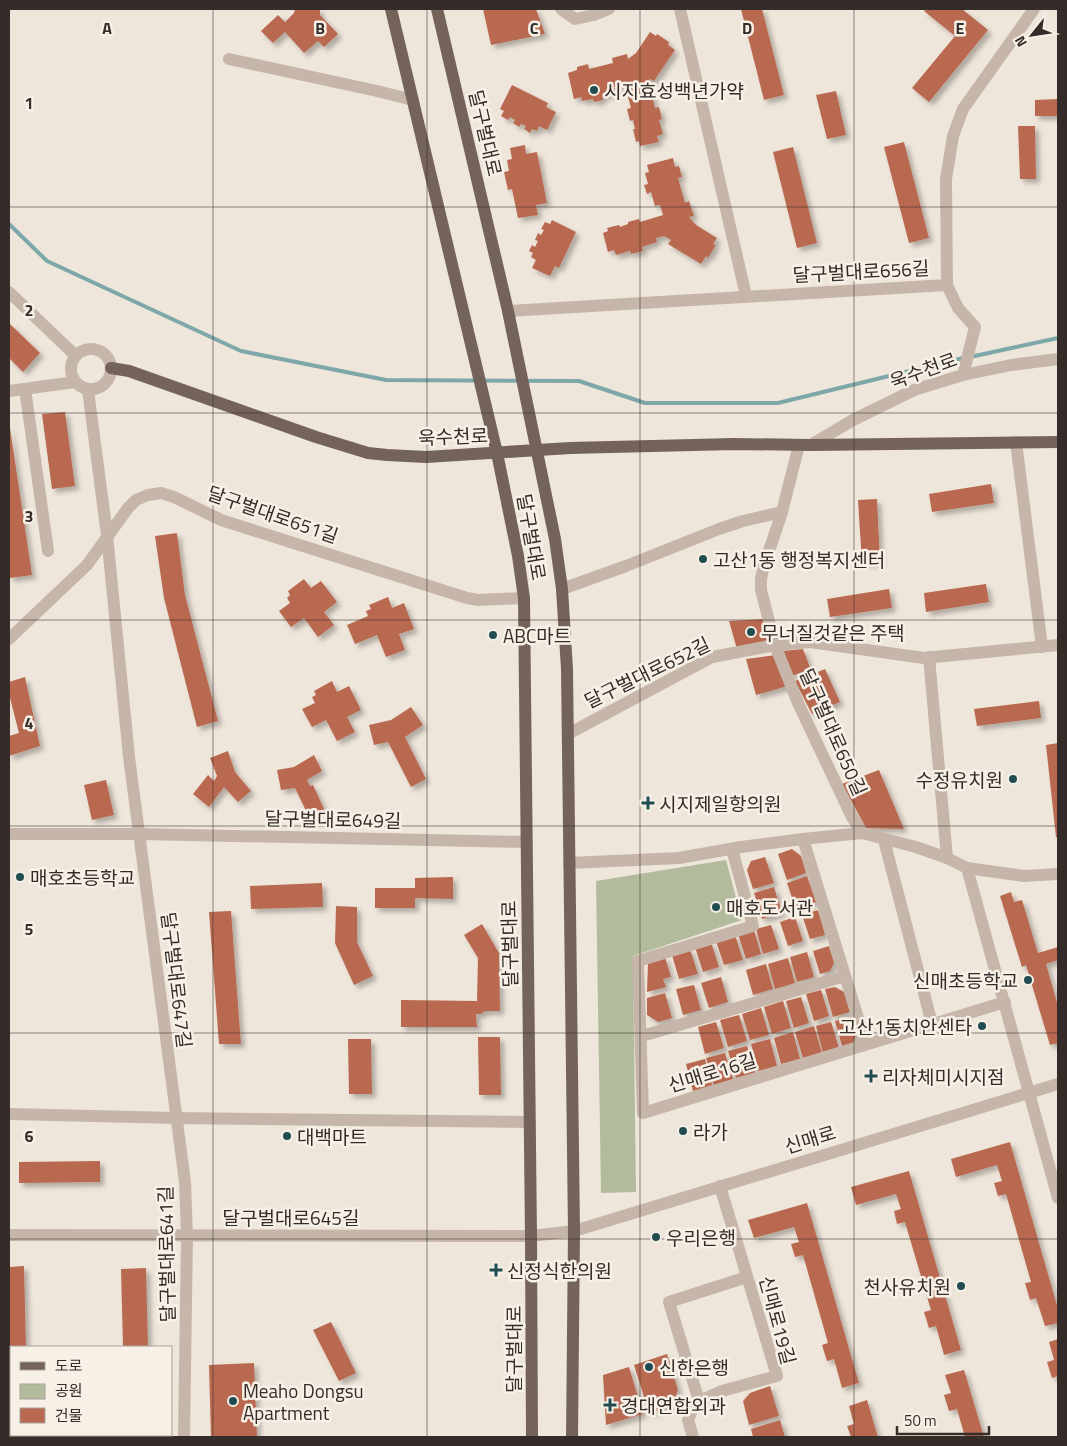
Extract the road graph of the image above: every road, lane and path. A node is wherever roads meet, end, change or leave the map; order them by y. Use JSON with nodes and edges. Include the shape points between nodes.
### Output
{"nodes":[{"id":1,"x":391,"y":9,"type":"edge"},
{"id":2,"x":437,"y":9,"type":"edge"},
{"id":3,"x":561,"y":9,"type":"edge"},
{"id":4,"x":610,"y":9,"type":"edge"},
{"id":5,"x":680,"y":9,"type":"edge"},
{"id":6,"x":1034,"y":9,"type":"edge"},
{"id":7,"x":229,"y":59,"type":"dead end"},
{"id":8,"x":413,"y":100,"type":"junction"},
{"id":9,"x":947,"y":285,"type":"junction"},
{"id":10,"x":9,"y":292,"type":"edge"},
{"id":11,"x":746,"y":296,"type":"junction"},
{"id":12,"x":508,"y":311,"type":"junction"},
{"id":13,"x":76,"y":356,"type":"junction"},
{"id":14,"x":1058,"y":359,"type":"edge"},
{"id":15,"x":111,"y":368,"type":"junction"},
{"id":16,"x":963,"y":375,"type":"junction"},
{"id":17,"x":75,"y":382,"type":"junction"},
{"id":18,"x":25,"y":389,"type":"junction"},
{"id":19,"x":88,"y":390,"type":"junction"},
{"id":20,"x":9,"y":392,"type":"edge"},
{"id":21,"x":1016,"y":442,"type":"junction"},
{"id":22,"x":1058,"y":442,"type":"edge"},
{"id":23,"x":805,"y":445,"type":"junction"},
{"id":24,"x":537,"y":450,"type":"junction"},
{"id":25,"x":497,"y":453,"type":"junction"},
{"id":26,"x":782,"y":512,"type":"junction"},
{"id":27,"x":107,"y":535,"type":"junction"},
{"id":28,"x":48,"y":551,"type":"dead end"},
{"id":29,"x":562,"y":589,"type":"junction"},
{"id":30,"x":524,"y":598,"type":"junction"},
{"id":31,"x":9,"y":639,"type":"edge"},
{"id":32,"x":776,"y":645,"type":"junction"},
{"id":33,"x":1058,"y":645,"type":"edge"},
{"id":34,"x":1042,"y":647,"type":"junction"},
{"id":35,"x":929,"y":657,"type":"junction"},
{"id":36,"x":568,"y":734,"type":"junction"},
{"id":37,"x":862,"y":833,"type":"junction"},
{"id":38,"x":9,"y":834,"type":"edge"},
{"id":39,"x":139,"y":834,"type":"junction"},
{"id":40,"x":803,"y":838,"type":"junction"},
{"id":41,"x":884,"y":840,"type":"junction"},
{"id":42,"x":527,"y":842,"type":"junction"},
{"id":43,"x":732,"y":848,"type":"junction"},
{"id":44,"x":947,"y":858,"type":"junction"},
{"id":45,"x":569,"y":863,"type":"junction"},
{"id":46,"x":967,"y":868,"type":"junction"},
{"id":47,"x":1058,"y":874,"type":"edge"},
{"id":48,"x":845,"y":976,"type":"junction"},
{"id":49,"x":1005,"y":1002,"type":"junction"},
{"id":50,"x":932,"y":1024,"type":"junction"},
{"id":51,"x":642,"y":1036,"type":"junction"},
{"id":52,"x":866,"y":1044,"type":"junction"},
{"id":53,"x":1058,"y":1084,"type":"edge"},
{"id":54,"x":1028,"y":1094,"type":"junction"},
{"id":55,"x":9,"y":1114,"type":"edge"},
{"id":56,"x":176,"y":1118,"type":"junction"},
{"id":57,"x":530,"y":1122,"type":"junction"},
{"id":58,"x":178,"y":1131,"type":"joint"},
{"id":59,"x":720,"y":1186,"type":"junction"},
{"id":60,"x":1058,"y":1198,"type":"edge"},
{"id":61,"x":574,"y":1232,"type":"junction"},
{"id":62,"x":9,"y":1235,"type":"edge"},
{"id":63,"x":187,"y":1236,"type":"junction"},
{"id":64,"x":531,"y":1236,"type":"junction"},
{"id":65,"x":747,"y":1276,"type":"junction"},
{"id":66,"x":699,"y":1401,"type":"junction"},
{"id":67,"x":184,"y":1437,"type":"edge"},
{"id":68,"x":532,"y":1437,"type":"edge"},
{"id":69,"x":572,"y":1437,"type":"edge"},
{"id":70,"x":693,"y":1437,"type":"edge"}],
"edges":[{"from":1,"to":8,"type":"main road"},
{"from":2,"to":12,"type":"main road","name":"달구벌대로"},
{"from":3,"to":4,"type":"street","via":[[576,19]]},
{"from":5,"to":11,"type":"street"},
{"from":6,"to":9,"type":"street","name":"달구벌대로656길","via":[[963,109],[953,136],[946,179]]},
{"from":7,"to":8,"type":"street"},
{"from":8,"to":25,"type":"main road","name":"달구벌대로"},
{"from":9,"to":11,"type":"street","name":"달구벌대로656길"},
{"from":9,"to":16,"type":"street","via":[[958,308],[975,327]]},
{"from":10,"to":13,"type":"street"},
{"from":11,"to":12,"type":"street","name":"달구벌대로656길"},
{"from":12,"to":24,"type":"main road","name":"달구벌대로"},
{"from":13,"to":15,"type":"street","via":[[83,350],[96,350],[108,357]]},
{"from":13,"to":17,"type":"street","via":[[70,372]]},
{"from":14,"to":16,"type":"street","name":"욱수천로"},
{"from":15,"to":19,"type":"street","via":[[106,383]]},
{"from":15,"to":25,"type":"main road","name":"욱수천로","via":[[129,370],[368,453],[426,458]]},
{"from":16,"to":23,"type":"street","name":"욱수천로","via":[[914,390]]},
{"from":17,"to":18,"type":"street"},
{"from":17,"to":19,"type":"street"},
{"from":18,"to":20,"type":"street"},
{"from":18,"to":28,"type":"street"},
{"from":19,"to":27,"type":"street"},
{"from":21,"to":22,"type":"main road","name":"욱수천로"},
{"from":21,"to":23,"type":"main road","name":"욱수천로"},
{"from":21,"to":34,"type":"street"},
{"from":23,"to":24,"type":"main road","name":"욱수천로"},
{"from":23,"to":26,"type":"street"},
{"from":24,"to":25,"type":"main road","name":"욱수천로"},
{"from":24,"to":29,"type":"main road","name":"달구벌대로"},
{"from":25,"to":30,"type":"main road","name":"달구벌대로"},
{"from":26,"to":29,"type":"street","name":"달구벌대로","via":[[719,529]]},
{"from":26,"to":32,"type":"street","via":[[761,579]]},
{"from":27,"to":30,"type":"street","name":"달구벌대로651길","via":[[136,500],[161,494],[221,520],[467,598]]},
{"from":27,"to":31,"type":"street","name":"달구벌대로651길","via":[[87,566]]},
{"from":27,"to":39,"type":"street"},
{"from":29,"to":36,"type":"main road","name":"달구벌대로"},
{"from":30,"to":42,"type":"main road","name":"달구벌대로"},
{"from":32,"to":35,"type":"street","name":"달구벌대로652길","via":[[810,642]]},
{"from":32,"to":36,"type":"street","name":"달구벌대로652길","via":[[712,656]]},
{"from":32,"to":37,"type":"street","name":"달구벌대로650길","via":[[798,703]]},
{"from":33,"to":34,"type":"street","name":"달구벌대로652길"},
{"from":34,"to":35,"type":"street","name":"달구벌대로652길"},
{"from":35,"to":44,"type":"street"},
{"from":36,"to":45,"type":"main road","name":"달구벌대로"},
{"from":37,"to":40,"type":"street"},
{"from":37,"to":41,"type":"street"},
{"from":38,"to":39,"type":"street","name":"달구벌대로649길"},
{"from":39,"to":42,"type":"street","name":"달구벌대로649길"},
{"from":39,"to":56,"type":"street","name":"달구벌대로647길"},
{"from":40,"to":43,"type":"street"},
{"from":40,"to":48,"type":"street"},
{"from":41,"to":44,"type":"street"},
{"from":41,"to":50,"type":"street"},
{"from":42,"to":57,"type":"main road","name":"달구벌대로"},
{"from":43,"to":45,"type":"street","via":[[679,858]]},
{"from":43,"to":51,"type":"street","name":"신매로16길","via":[[753,926],[638,961]]},
{"from":44,"to":46,"type":"street"},
{"from":45,"to":61,"type":"main road","name":"달구벌대로"},
{"from":46,"to":47,"type":"street","via":[[1024,876]]},
{"from":46,"to":49,"type":"street"},
{"from":48,"to":51,"type":"street"},
{"from":48,"to":52,"type":"street"},
{"from":49,"to":50,"type":"street","name":"신매로16길"},
{"from":49,"to":54,"type":"street"},
{"from":50,"to":52,"type":"street","name":"신매로16길"},
{"from":51,"to":52,"type":"street","name":"신매로16길","via":[[644,1113]]},
{"from":53,"to":54,"type":"street","name":"신매로"},
{"from":54,"to":59,"type":"street","name":"신매로"},
{"from":54,"to":60,"type":"street"},
{"from":55,"to":56,"type":"street"},
{"from":56,"to":57,"type":"street"},
{"from":56,"to":58,"type":"street","name":"달구벌대로647길"},
{"from":57,"to":64,"type":"main road","name":"달구벌대로"},
{"from":58,"to":63,"type":"street","name":"달구벌대로641길","via":[[185,1182]]},
{"from":59,"to":61,"type":"street","name":"신매로"},
{"from":59,"to":65,"type":"street","name":"신매로19길"},
{"from":61,"to":64,"type":"street","name":"달구벌대로645길"},
{"from":61,"to":69,"type":"main road","name":"달구벌대로"},
{"from":62,"to":63,"type":"street","name":"달구벌대로645길"},
{"from":63,"to":64,"type":"street","name":"달구벌대로645길"},
{"from":63,"to":67,"type":"street","name":"달구벌대로641길"},
{"from":64,"to":68,"type":"main road","name":"달구벌대로"},
{"from":65,"to":66,"type":"street","name":"신매로19길","via":[[776,1376]]},
{"from":65,"to":66,"type":"street","via":[[669,1302]]},
{"from":66,"to":70,"type":"street","via":[[688,1420]]}]}
